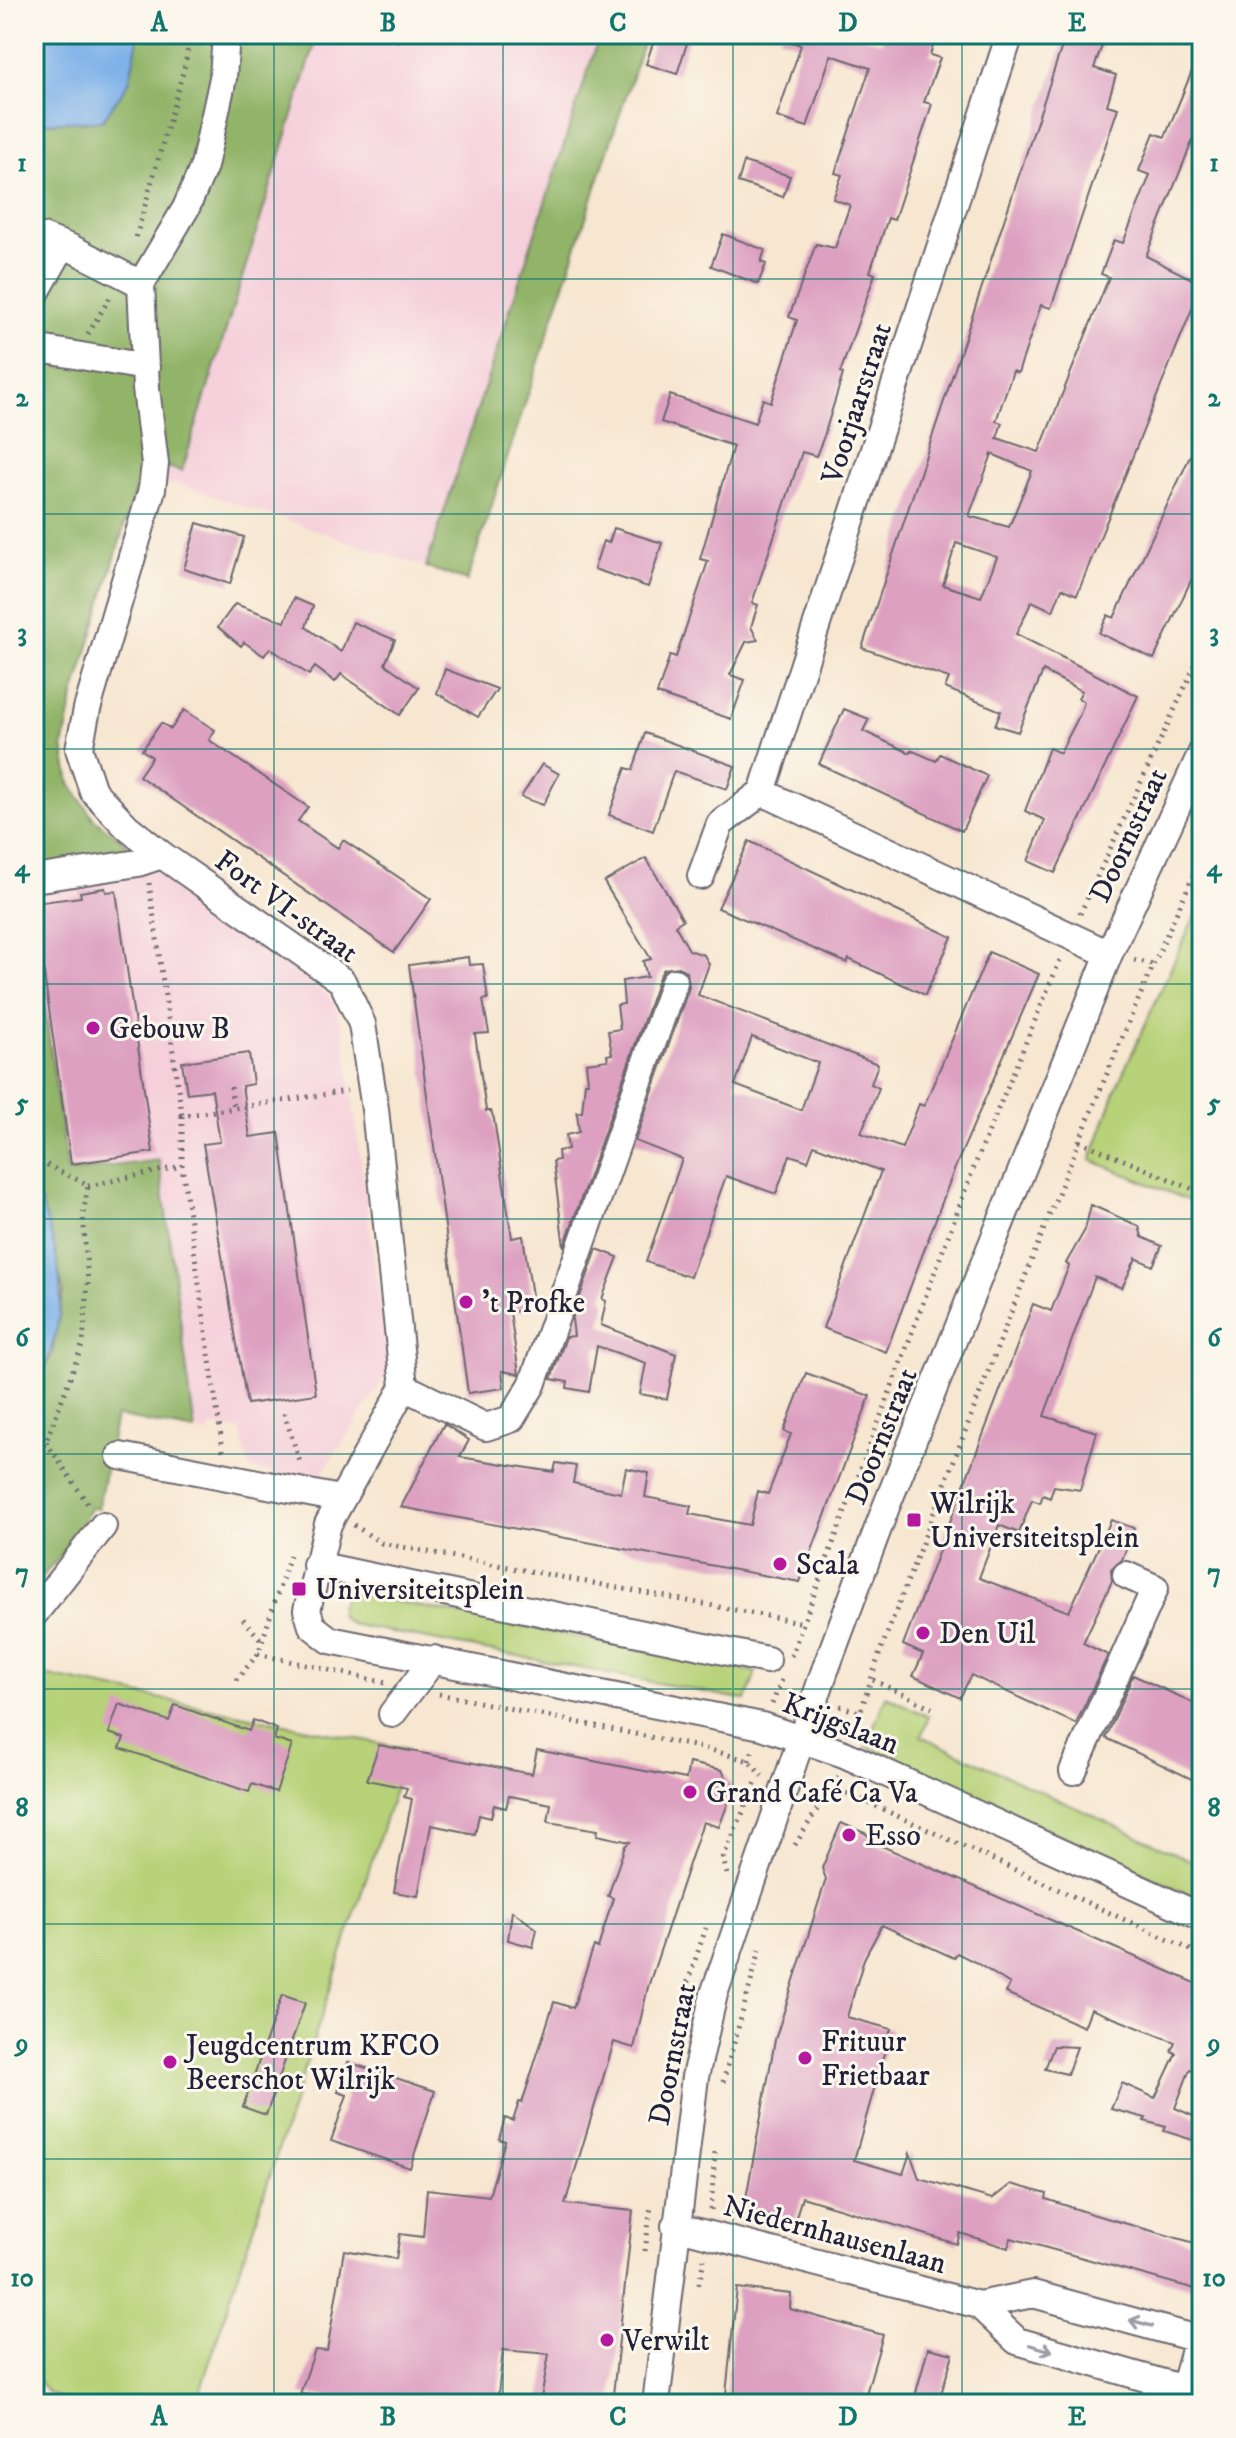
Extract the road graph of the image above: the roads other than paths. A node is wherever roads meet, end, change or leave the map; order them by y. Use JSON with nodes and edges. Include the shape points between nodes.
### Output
{"nodes":[{"id":1,"x":226,"y":34,"type":"edge"},
{"id":2,"x":1010,"y":34,"type":"edge"},
{"id":3,"x":34,"y":234,"type":"edge"},
{"id":4,"x":63,"y":245,"type":"junction"},
{"id":5,"x":133,"y":278,"type":"junction"},
{"id":6,"x":34,"y":296,"type":"edge"},
{"id":7,"x":34,"y":348,"type":"edge"},
{"id":8,"x":146,"y":367,"type":"junction"},
{"id":9,"x":1202,"y":752,"type":"edge"},
{"id":10,"x":762,"y":792,"type":"junction"},
{"id":11,"x":162,"y":855,"type":"junction"},
{"id":12,"x":701,"y":876,"type":"dead end"},
{"id":13,"x":34,"y":879,"type":"edge"},
{"id":14,"x":1109,"y":954,"type":"junction"},
{"id":15,"x":674,"y":982,"type":"dead end"},
{"id":16,"x":404,"y":1387,"type":"junction"},
{"id":17,"x":120,"y":1456,"type":"dead end"},
{"id":18,"x":337,"y":1505,"type":"junction"},
{"id":19,"x":103,"y":1526,"type":"road end"},
{"id":20,"x":316,"y":1565,"type":"junction"},
{"id":21,"x":1126,"y":1575,"type":"dead end"},
{"id":22,"x":34,"y":1614,"type":"edge"},
{"id":23,"x":434,"y":1659,"type":"junction"},
{"id":24,"x":780,"y":1666,"type":"road end"},
{"id":25,"x":392,"y":1714,"type":"dead end"},
{"id":26,"x":803,"y":1740,"type":"junction"},
{"id":27,"x":1073,"y":1771,"type":"dead end"},
{"id":28,"x":1202,"y":1917,"type":"edge"},
{"id":29,"x":675,"y":2226,"type":"junction"},
{"id":30,"x":979,"y":2305,"type":"junction"},
{"id":31,"x":656,"y":2404,"type":"edge"}],
"edges":[{"from":1,"to":5,"type":"street","via":[[223,78],[204,166],[186,208]]},
{"from":2,"to":10,"type":"street","name":"Voorjaarstraat"},
{"from":3,"to":4,"type":"street"},
{"from":4,"to":5,"type":"street"},
{"from":4,"to":6,"type":"street"},
{"from":5,"to":8,"type":"street","name":"Fort VI-straat"},
{"from":7,"to":8,"type":"street"},
{"from":8,"to":11,"type":"street","name":"Fort VI-straat","via":[[155,464],[152,489],[79,749],[93,791]]},
{"from":9,"to":14,"type":"street","name":"Doornstraat"},
{"from":10,"to":12,"type":"street","via":[[720,824]]},
{"from":10,"to":14,"type":"street"},
{"from":11,"to":13,"type":"street"},
{"from":11,"to":16,"type":"street","name":"Fort VI-straat","via":[[342,981],[362,1024]]},
{"from":14,"to":26,"type":"street","name":"Doornstraat","via":[[886,1507]]},
{"from":15,"to":16,"type":"street","via":[[532,1385],[511,1419],[486,1427]]},
{"from":16,"to":18,"type":"street"},
{"from":17,"to":18,"type":"street","via":[[227,1476]]},
{"from":18,"to":20,"type":"street"},
{"from":19,"to":22,"type":"street"},
{"from":20,"to":23,"type":"street","via":[[307,1610],[312,1626],[330,1640]]},
{"from":20,"to":24,"type":"street","name":"Krijgslaan"},
{"from":21,"to":27,"type":"street","via":[[1155,1588]]},
{"from":23,"to":25,"type":"street"},
{"from":23,"to":26,"type":"street","name":"Krijgslaan","via":[[762,1726]]},
{"from":26,"to":28,"type":"street","name":"Krijgslaan"},
{"from":26,"to":29,"type":"street","name":"Doornstraat","via":[[714,1994],[695,2077]]},
{"from":29,"to":30,"type":"street","name":"Niedernhausenlaan"},
{"from":29,"to":31,"type":"street","name":"Doornstraat"},
{"from":30,"to":30,"type":"street","name":"Niedernhausenlaan","one_way":true,"via":[[1017,2341],[1184,2389],[1198,2339],[1033,2294]]}]}
